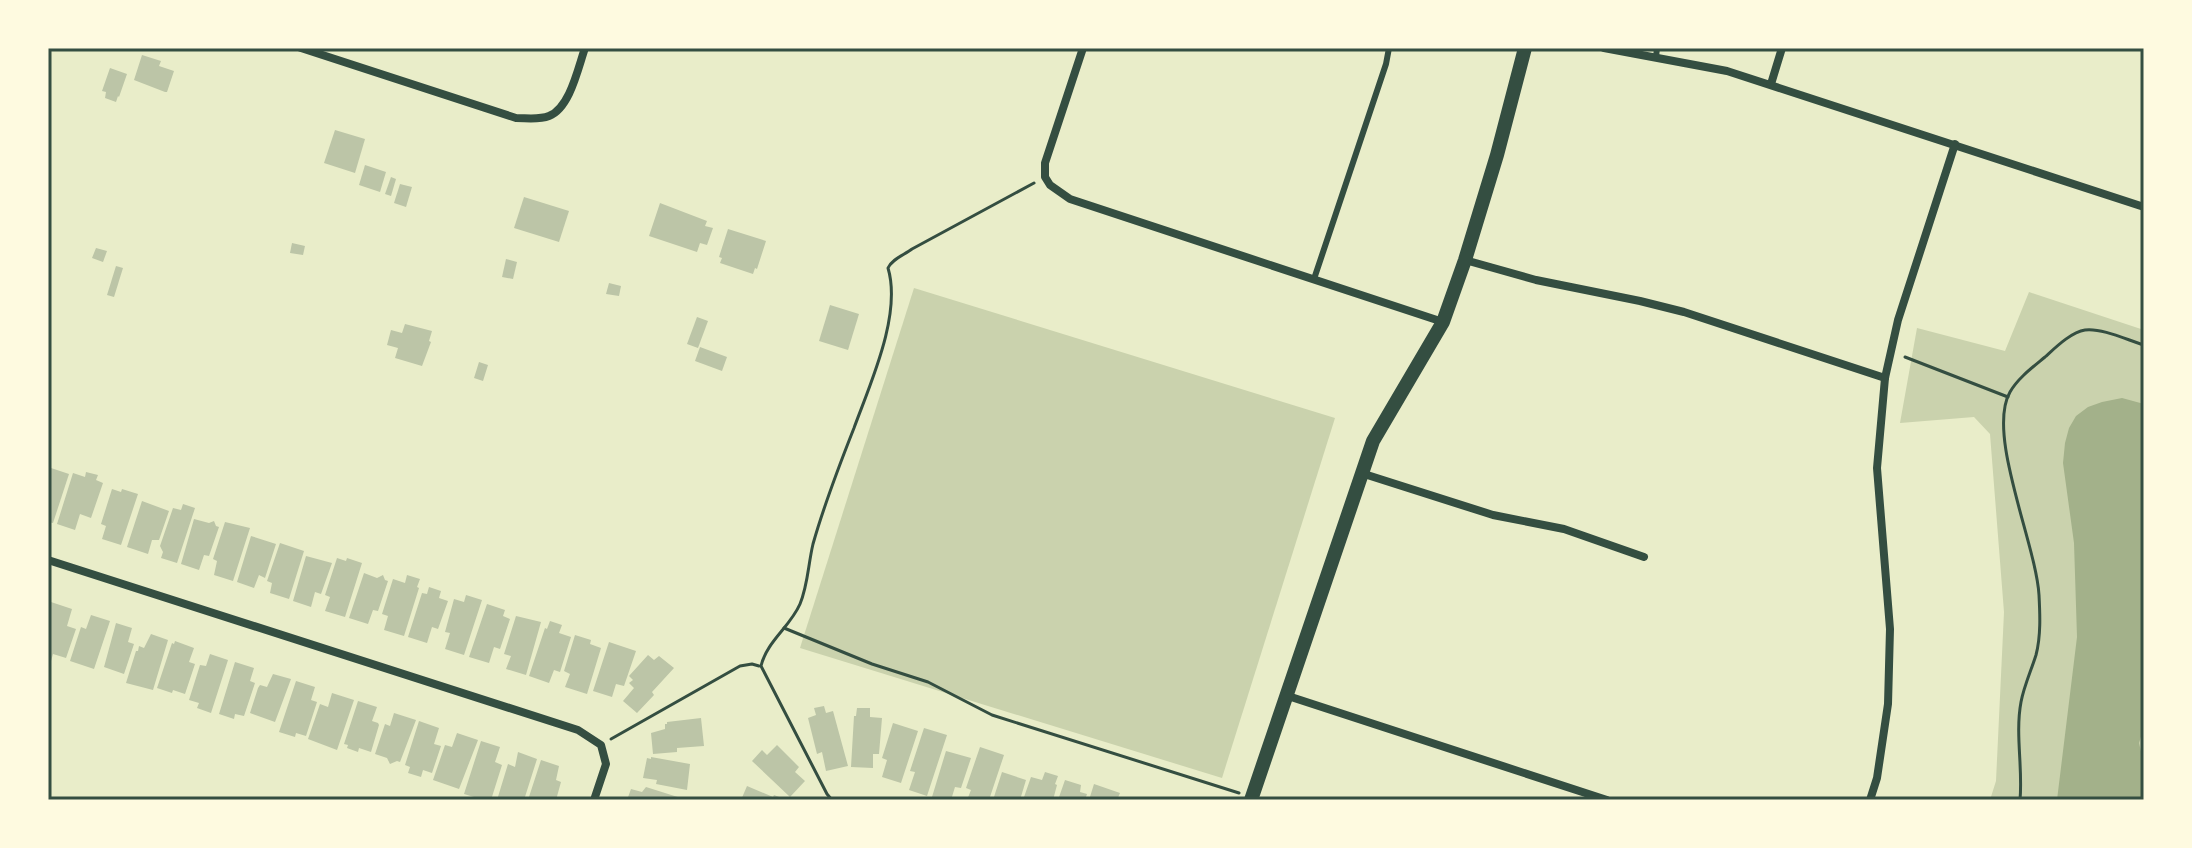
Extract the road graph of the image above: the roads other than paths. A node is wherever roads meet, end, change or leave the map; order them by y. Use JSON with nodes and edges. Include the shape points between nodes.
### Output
{"nodes":[{"id":1,"x":301,"y":48,"type":"edge"},
{"id":2,"x":585,"y":48,"type":"edge"},
{"id":3,"x":1083,"y":48,"type":"edge"},
{"id":4,"x":1389,"y":48,"type":"edge"},
{"id":5,"x":1525,"y":48,"type":"edge"},
{"id":6,"x":1604,"y":48,"type":"edge"},
{"id":7,"x":1782,"y":48,"type":"edge"},
{"id":8,"x":1657,"y":53,"type":"edge"},
{"id":9,"x":1771,"y":84,"type":"junction"},
{"id":10,"x":1955,"y":144,"type":"junction"},
{"id":11,"x":2144,"y":207,"type":"edge"},
{"id":12,"x":1465,"y":260,"type":"junction"},
{"id":13,"x":1314,"y":279,"type":"junction"},
{"id":14,"x":1443,"y":322,"type":"junction"},
{"id":15,"x":1885,"y":378,"type":"junction"},
{"id":16,"x":1361,"y":473,"type":"junction"},
{"id":17,"x":1644,"y":557,"type":"dead end"},
{"id":18,"x":48,"y":560,"type":"edge"},
{"id":19,"x":1288,"y":696,"type":"junction"},
{"id":20,"x":1251,"y":798,"type":"edge"},
{"id":21,"x":594,"y":800,"type":"edge"},
{"id":22,"x":1607,"y":800,"type":"edge"},
{"id":23,"x":1870,"y":800,"type":"edge"}],
"edges":[{"from":1,"to":2,"type":"street","via":[[516,118],[537,118],[560,109]]},
{"from":3,"to":13,"type":"street","via":[[1045,163],[1045,177],[1055,191]]},
{"from":4,"to":13,"type":"lane"},
{"from":5,"to":12,"type":"street"},
{"from":6,"to":8,"type":"street"},
{"from":7,"to":9,"type":"street"},
{"from":8,"to":9,"type":"street"},
{"from":9,"to":10,"type":"street"},
{"from":10,"to":11,"type":"street"},
{"from":10,"to":15,"type":"street","via":[[1898,320]]},
{"from":12,"to":14,"type":"street"},
{"from":12,"to":15,"type":"street","via":[[1684,312]]},
{"from":13,"to":14,"type":"street"},
{"from":14,"to":16,"type":"street","via":[[1373,441]]},
{"from":15,"to":23,"type":"street","via":[[1877,468],[1890,629],[1888,704]]},
{"from":16,"to":17,"type":"street","via":[[1493,515],[1564,529]]},
{"from":16,"to":19,"type":"street"},
{"from":18,"to":21,"type":"street","via":[[578,730],[601,745],[606,764]]},
{"from":19,"to":20,"type":"street"},
{"from":19,"to":22,"type":"street"}]}
